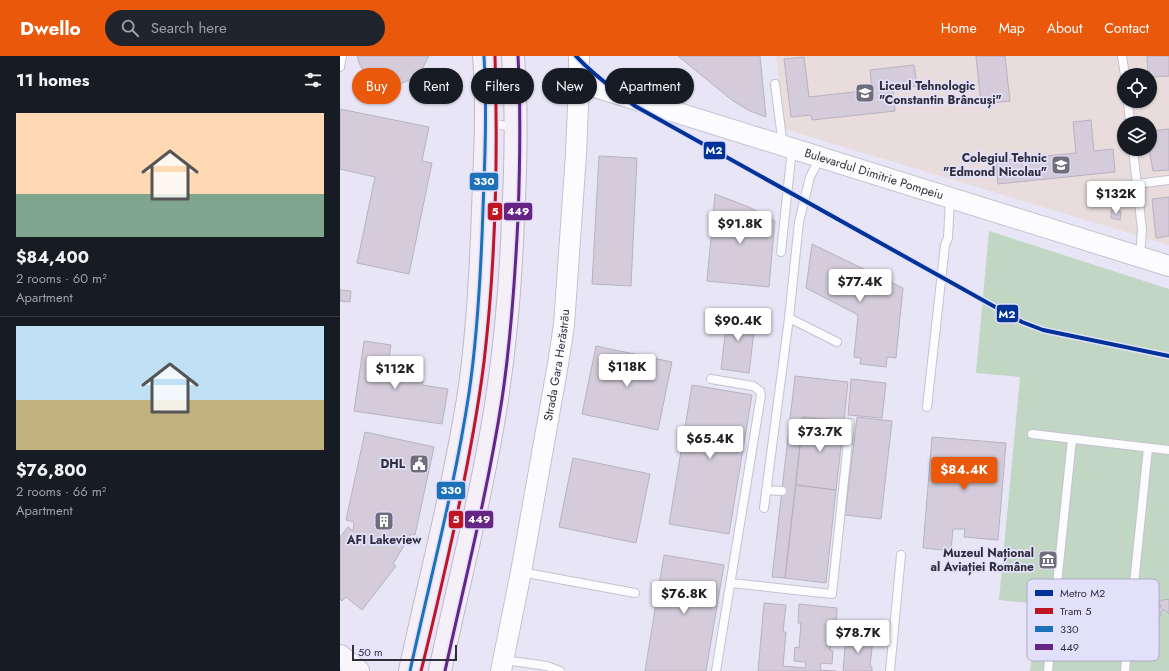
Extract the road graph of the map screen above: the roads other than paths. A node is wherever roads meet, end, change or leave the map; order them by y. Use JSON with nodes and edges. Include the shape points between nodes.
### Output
{"nodes":[{"id":1,"x":342,"y":56,"type":"edge"},
{"id":2,"x":484,"y":56,"type":"edge"},
{"id":3,"x":513,"y":56,"type":"edge"},
{"id":4,"x":579,"y":56,"type":"edge"},
{"id":5,"x":1122,"y":56,"type":"edge"},
{"id":6,"x":340,"y":67,"type":"edge"},
{"id":7,"x":579,"y":68,"type":"edge"},
{"id":8,"x":1123,"y":68,"type":"edge"},
{"id":9,"x":775,"y":84,"type":"dead end"},
{"id":10,"x":597,"y":88,"type":"edge"},
{"id":11,"x":578,"y":104,"type":"edge"},
{"id":12,"x":487,"y":123,"type":"junction"},
{"id":13,"x":515,"y":127,"type":"junction"},
{"id":14,"x":788,"y":148,"type":"junction"},
{"id":15,"x":1134,"y":156,"type":"edge"},
{"id":16,"x":820,"y":158,"type":"junction"},
{"id":17,"x":1169,"y":180,"type":"edge"},
{"id":18,"x":1137,"y":184,"type":"junction"},
{"id":19,"x":950,"y":198,"type":"junction"},
{"id":20,"x":781,"y":252,"type":"dead end"},
{"id":21,"x":1140,"y":257,"type":"junction"},
{"id":22,"x":1169,"y":266,"type":"edge"},
{"id":23,"x":789,"y":318,"type":"junction"},
{"id":24,"x":837,"y":342,"type":"dead end"},
{"id":25,"x":712,"y":379,"type":"dead end"},
{"id":26,"x":928,"y":407,"type":"dead end"},
{"id":27,"x":850,"y":423,"type":"dead end"},
{"id":28,"x":1032,"y":434,"type":"dead end"},
{"id":29,"x":1072,"y":439,"type":"junction"},
{"id":30,"x":1148,"y":448,"type":"junction"},
{"id":31,"x":1169,"y":450,"type":"edge"},
{"id":32,"x":766,"y":490,"type":"junction"},
{"id":33,"x":782,"y":491,"type":"dead end"},
{"id":34,"x":764,"y":508,"type":"dead end"},
{"id":35,"x":901,"y":555,"type":"dead end"},
{"id":36,"x":521,"y":572,"type":"junction"},
{"id":37,"x":1058,"y":579,"type":"edge"},
{"id":38,"x":1134,"y":579,"type":"edge"},
{"id":39,"x":731,"y":583,"type":"junction"},
{"id":40,"x":635,"y":593,"type":"dead end"},
{"id":41,"x":340,"y":656,"type":"edge"},
{"id":42,"x":1049,"y":661,"type":"edge"},
{"id":43,"x":1126,"y":661,"type":"edge"},
{"id":44,"x":502,"y":665,"type":"edge"},
{"id":45,"x":358,"y":671,"type":"edge"},
{"id":46,"x":410,"y":671,"type":"edge"},
{"id":47,"x":440,"y":671,"type":"edge"},
{"id":48,"x":560,"y":671,"type":"edge"},
{"id":49,"x":716,"y":671,"type":"edge"},
{"id":50,"x":890,"y":671,"type":"edge"},
{"id":51,"x":1048,"y":671,"type":"edge"},
{"id":52,"x":1125,"y":671,"type":"edge"}],
"edges":[{"from":1,"to":6,"type":"lane"},
{"from":2,"to":12,"type":"main road"},
{"from":3,"to":13,"type":"main road"},
{"from":4,"to":7,"type":"street","name":"Strada Gara Herăstrău"},
{"from":5,"to":8,"type":"lane"},
{"from":9,"to":14,"type":"lane"},
{"from":10,"to":14,"type":"street","name":"Bulevardul Dimitrie Pompeiu"},
{"from":11,"to":36,"type":"street","name":"Strada Gara Herăstrău","via":[[564,325]]},
{"from":12,"to":13,"type":"lane"},
{"from":12,"to":46,"type":"main road","via":[[481,282],[469,392],[454,477]]},
{"from":13,"to":47,"type":"main road","via":[[511,277],[498,393],[483,477]]},
{"from":14,"to":16,"type":"street","name":"Bulevardul Dimitrie Pompeiu"},
{"from":14,"to":20,"type":"lane"},
{"from":15,"to":18,"type":"lane"},
{"from":16,"to":19,"type":"street","name":"Bulevardul Dimitrie Pompeiu"},
{"from":16,"to":23,"type":"lane","via":[[810,176],[799,222]]},
{"from":17,"to":18,"type":"lane"},
{"from":18,"to":21,"type":"lane","via":[[1142,230]]},
{"from":19,"to":21,"type":"street","name":"Bulevardul Dimitrie Pompeiu"},
{"from":19,"to":26,"type":"lane","via":[[948,238],[945,245]]},
{"from":21,"to":22,"type":"street","name":"Bulevardul Dimitrie Pompeiu"},
{"from":23,"to":24,"type":"lane"},
{"from":23,"to":32,"type":"lane"},
{"from":25,"to":39,"type":"lane","via":[[753,386],[761,395]]},
{"from":27,"to":39,"type":"lane","via":[[839,498],[832,594]]},
{"from":28,"to":29,"type":"lane"},
{"from":29,"to":30,"type":"lane"},
{"from":29,"to":37,"type":"lane"},
{"from":30,"to":31,"type":"lane"},
{"from":30,"to":38,"type":"lane"},
{"from":32,"to":33,"type":"lane"},
{"from":32,"to":34,"type":"lane"},
{"from":35,"to":50,"type":"lane"},
{"from":36,"to":40,"type":"lane"},
{"from":36,"to":44,"type":"street","name":"Strada Gara Herăstrău"},
{"from":39,"to":49,"type":"lane"},
{"from":41,"to":45,"type":"main road"},
{"from":42,"to":51,"type":"lane"},
{"from":43,"to":52,"type":"lane"},
{"from":44,"to":48,"type":"lane","via":[[547,666]]}]}
